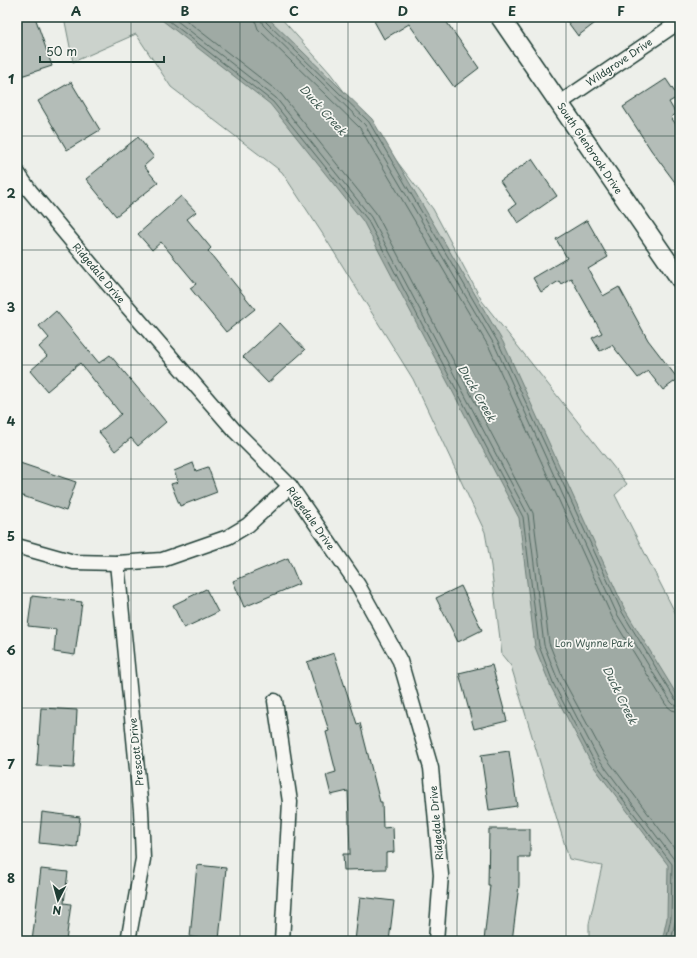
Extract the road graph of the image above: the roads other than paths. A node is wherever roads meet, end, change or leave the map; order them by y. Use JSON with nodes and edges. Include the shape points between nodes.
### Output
{"nodes":[{"id":1,"x":500,"y":17,"type":"edge"},
{"id":2,"x":680,"y":23,"type":"edge"},
{"id":3,"x":560,"y":103,"type":"junction"},
{"id":4,"x":17,"y":172,"type":"edge"},
{"id":5,"x":680,"y":279,"type":"edge"},
{"id":6,"x":290,"y":486,"type":"junction"},
{"id":7,"x":17,"y":546,"type":"edge"},
{"id":8,"x":117,"y":563,"type":"junction"},
{"id":9,"x":275,"y":701,"type":"dead end"},
{"id":10,"x":128,"y":941,"type":"edge"},
{"id":11,"x":282,"y":941,"type":"edge"},
{"id":12,"x":436,"y":941,"type":"edge"}],
"edges":[{"from":1,"to":3,"type":"street","name":"South Glenbrook Drive"},
{"from":2,"to":3,"type":"street","name":"Wildgrove Drive"},
{"from":3,"to":5,"type":"street","name":"South Glenbrook Drive"},
{"from":4,"to":6,"type":"street","name":"Ridgedale Drive","via":[[95,269],[229,424]]},
{"from":6,"to":8,"type":"street","via":[[248,525],[228,537],[162,560]]},
{"from":6,"to":12,"type":"street","name":"Ridgedale Drive","via":[[358,585],[400,661],[431,768],[441,875]]},
{"from":7,"to":8,"type":"street","via":[[74,562]]},
{"from":8,"to":10,"type":"street","name":"Prescott Drive","via":[[141,810],[143,859]]},
{"from":9,"to":11,"type":"street","via":[[290,802]]}]}
